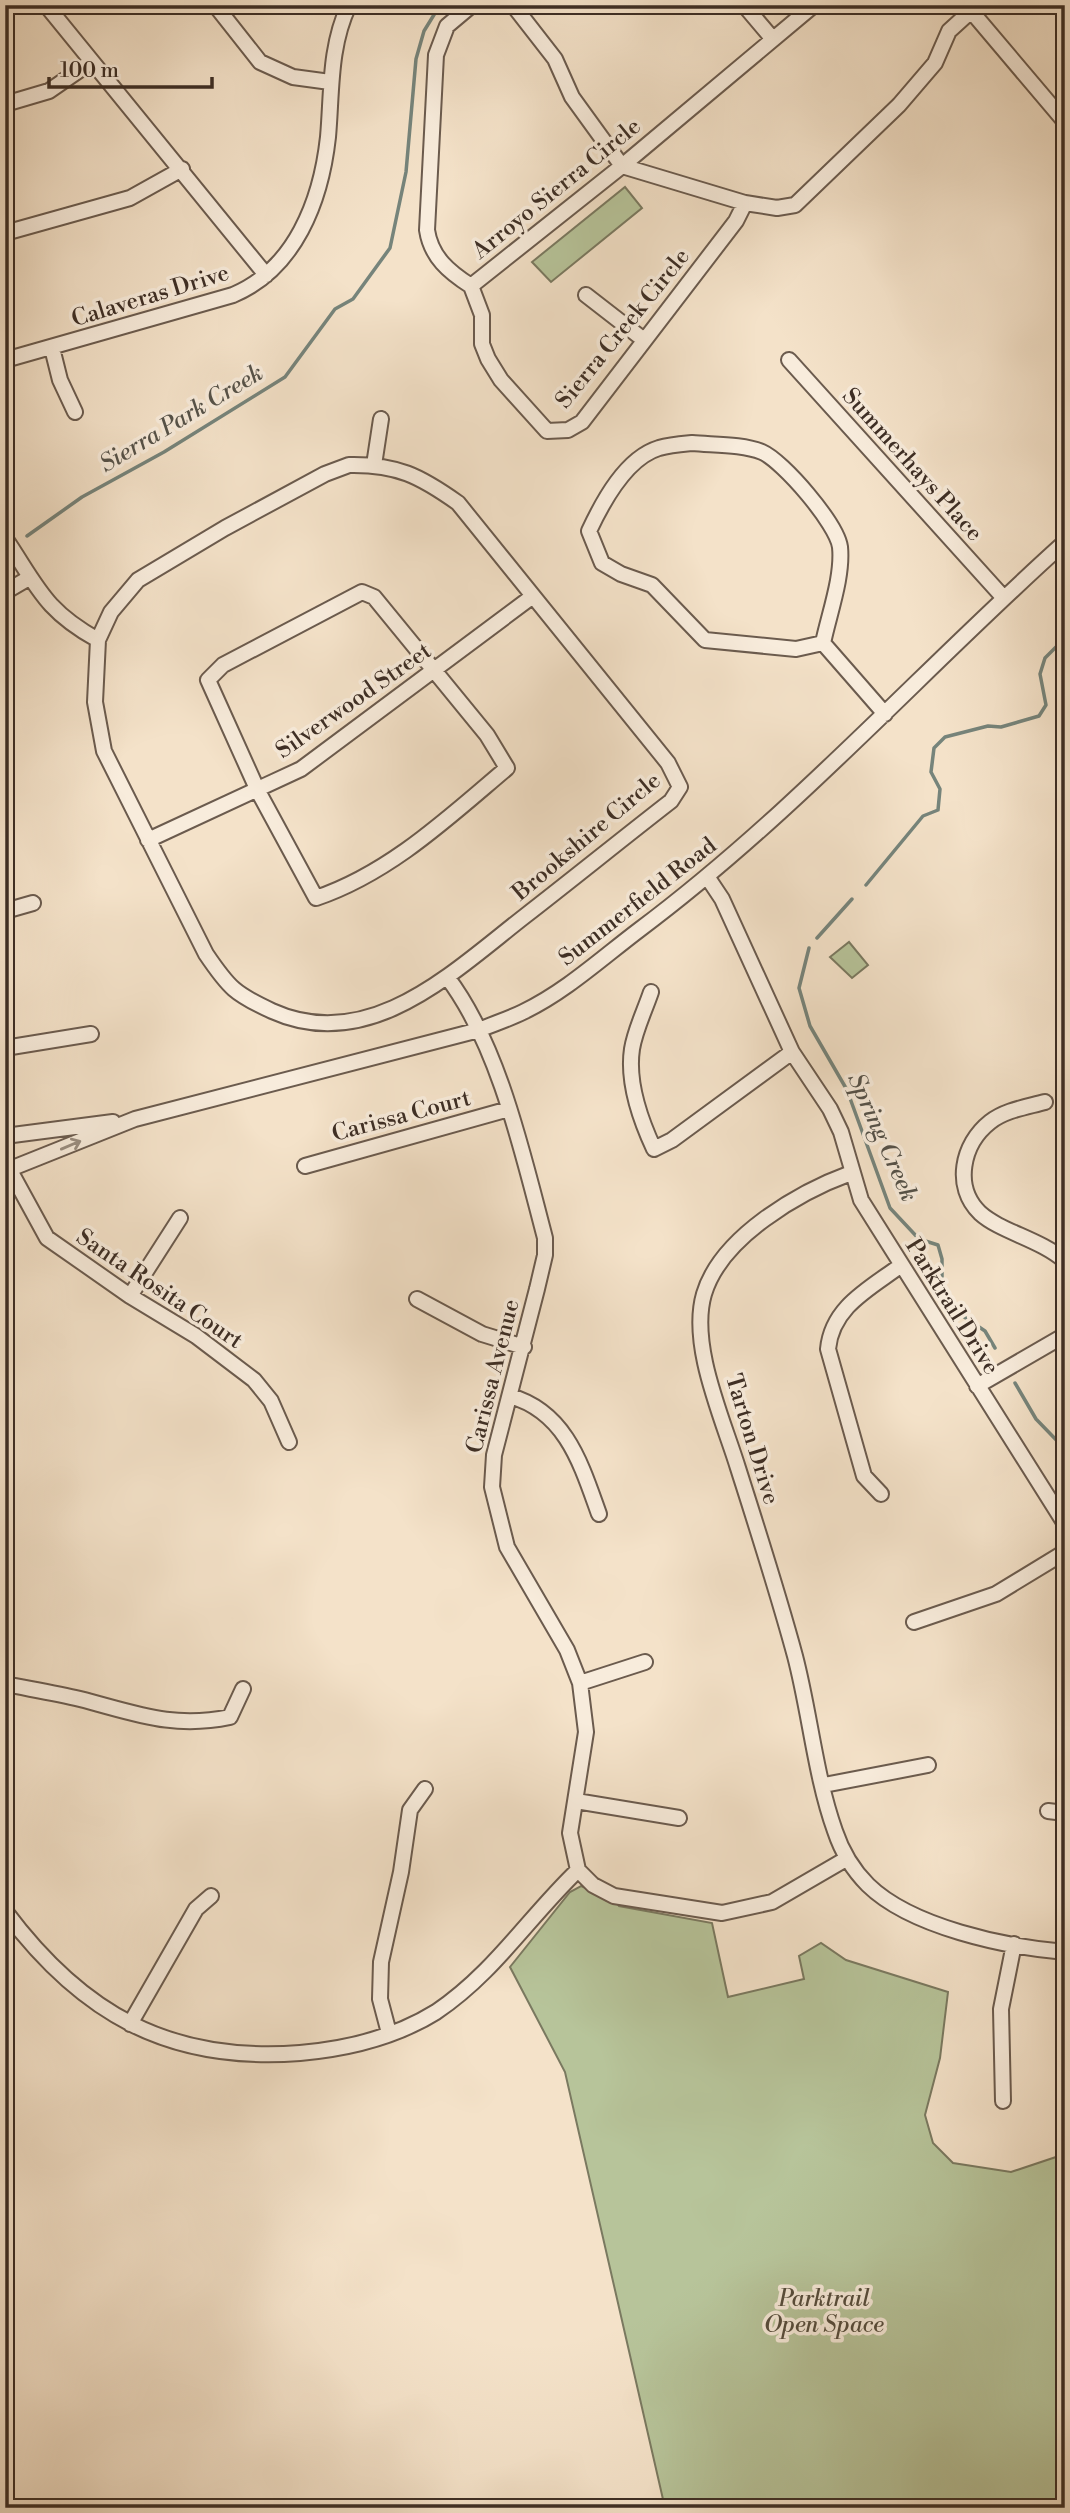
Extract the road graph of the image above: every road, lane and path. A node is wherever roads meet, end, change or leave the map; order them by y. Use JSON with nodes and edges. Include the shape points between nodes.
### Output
{"nodes":[{"id":1,"x":46,"y":5,"type":"edge"},
{"id":2,"x":215,"y":5,"type":"edge"},
{"id":3,"x":349,"y":5,"type":"edge"},
{"id":4,"x":472,"y":5,"type":"edge"},
{"id":5,"x":513,"y":5,"type":"edge"},
{"id":6,"x":744,"y":5,"type":"edge"},
{"id":7,"x":814,"y":5,"type":"edge"},
{"id":8,"x":969,"y":8,"type":"edge"},
{"id":9,"x":772,"y":38,"type":"junction"},
{"id":10,"x":92,"y":62,"type":"junction"},
{"id":11,"x":330,"y":82,"type":"junction"},
{"id":12,"x":5,"y":104,"type":"edge"},
{"id":13,"x":1065,"y":121,"type":"edge"},
{"id":14,"x":622,"y":166,"type":"junction"},
{"id":15,"x":183,"y":169,"type":"junction"},
{"id":16,"x":745,"y":203,"type":"junction"},
{"id":17,"x":5,"y":233,"type":"edge"},
{"id":18,"x":266,"y":275,"type":"junction"},
{"id":19,"x":471,"y":286,"type":"junction"},
{"id":20,"x":586,"y":295,"type":"dead end"},
{"id":21,"x":644,"y":340,"type":"junction"},
{"id":22,"x":52,"y":348,"type":"junction"},
{"id":23,"x":5,"y":360,"type":"edge"},
{"id":24,"x":789,"y":360,"type":"dead end"},
{"id":25,"x":75,"y":412,"type":"dead end"},
{"id":26,"x":381,"y":419,"type":"dead end"},
{"id":27,"x":374,"y":465,"type":"junction"},
{"id":28,"x":5,"y":538,"type":"edge"},
{"id":29,"x":1065,"y":541,"type":"edge"},
{"id":30,"x":29,"y":578,"type":"junction"},
{"id":31,"x":5,"y":592,"type":"edge"},
{"id":32,"x":533,"y":596,"type":"junction"},
{"id":33,"x":1003,"y":597,"type":"junction"},
{"id":34,"x":98,"y":640,"type":"junction"},
{"id":35,"x":823,"y":643,"type":"junction"},
{"id":36,"x":434,"y":671,"type":"junction"},
{"id":37,"x":885,"y":714,"type":"junction"},
{"id":38,"x":258,"y":791,"type":"junction"},
{"id":39,"x":148,"y":839,"type":"junction"},
{"id":40,"x":708,"y":878,"type":"junction"},
{"id":41,"x":33,"y":903,"type":"dead end"},
{"id":42,"x":5,"y":911,"type":"edge"},
{"id":43,"x":447,"y":976,"type":"junction"},
{"id":44,"x":651,"y":992,"type":"dead end"},
{"id":45,"x":479,"y":1030,"type":"junction"},
{"id":46,"x":91,"y":1034,"type":"dead end"},
{"id":47,"x":5,"y":1048,"type":"edge"},
{"id":48,"x":793,"y":1052,"type":"junction"},
{"id":49,"x":1045,"y":1102,"type":"dead end"},
{"id":50,"x":509,"y":1109,"type":"junction"},
{"id":51,"x":135,"y":1119,"type":"junction"},
{"id":52,"x":5,"y":1136,"type":"edge"},
{"id":53,"x":305,"y":1166,"type":"dead end"},
{"id":54,"x":6,"y":1167,"type":"edge"},
{"id":55,"x":851,"y":1173,"type":"junction"},
{"id":56,"x":180,"y":1218,"type":"dead end"},
{"id":57,"x":1065,"y":1261,"type":"edge"},
{"id":58,"x":900,"y":1266,"type":"junction"},
{"id":59,"x":130,"y":1296,"type":"junction"},
{"id":60,"x":417,"y":1299,"type":"dead end"},
{"id":61,"x":1065,"y":1335,"type":"edge"},
{"id":62,"x":524,"y":1346,"type":"junction"},
{"id":63,"x":977,"y":1386,"type":"junction"},
{"id":64,"x":510,"y":1396,"type":"junction"},
{"id":65,"x":289,"y":1441,"type":"dead end"},
{"id":66,"x":881,"y":1494,"type":"dead end"},
{"id":67,"x":599,"y":1514,"type":"dead end"},
{"id":68,"x":1065,"y":1524,"type":"edge"},
{"id":69,"x":1065,"y":1552,"type":"edge"},
{"id":70,"x":914,"y":1622,"type":"dead end"},
{"id":71,"x":645,"y":1662,"type":"dead end"},
{"id":72,"x":580,"y":1683,"type":"junction"},
{"id":73,"x":5,"y":1684,"type":"edge"},
{"id":74,"x":243,"y":1689,"type":"dead end"},
{"id":75,"x":928,"y":1765,"type":"dead end"},
{"id":76,"x":824,"y":1785,"type":"junction"},
{"id":77,"x":425,"y":1789,"type":"dead end"},
{"id":78,"x":576,"y":1801,"type":"junction"},
{"id":79,"x":1048,"y":1811,"type":"dead end"},
{"id":80,"x":1065,"y":1813,"type":"edge"},
{"id":81,"x":679,"y":1818,"type":"dead end"},
{"id":82,"x":846,"y":1859,"type":"junction"},
{"id":83,"x":578,"y":1870,"type":"junction"},
{"id":84,"x":211,"y":1896,"type":"dead end"},
{"id":85,"x":5,"y":1911,"type":"edge"},
{"id":86,"x":1014,"y":1944,"type":"junction"},
{"id":87,"x":1065,"y":1952,"type":"edge"},
{"id":88,"x":130,"y":2024,"type":"junction"},
{"id":89,"x":389,"y":2033,"type":"junction"},
{"id":90,"x":1003,"y":2101,"type":"dead end"}],
"edges":[{"from":1,"to":10,"type":"street"},
{"from":2,"to":11,"type":"street","via":[[260,62],[293,78]]},
{"from":3,"to":11,"type":"street","name":"Calaveras Drive","via":[[338,28]]},
{"from":4,"to":19,"type":"street","name":"Arroyo Sierra Circle","via":[[447,26],[436,55],[427,230],[429,246],[444,266]]},
{"from":5,"to":14,"type":"street","via":[[555,59],[572,97]]},
{"from":6,"to":9,"type":"street"},
{"from":7,"to":9,"type":"street","name":"Arroyo Sierra Circle"},
{"from":8,"to":13,"type":"street"},
{"from":8,"to":16,"type":"street","via":[[949,31],[935,63],[900,105],[795,205],[777,208]]},
{"from":9,"to":14,"type":"street","name":"Arroyo Sierra Circle"},
{"from":10,"to":12,"type":"street","via":[[49,91]]},
{"from":10,"to":15,"type":"street"},
{"from":11,"to":18,"type":"street","name":"Calaveras Drive","via":[[328,139],[314,197],[296,244]]},
{"from":14,"to":16,"type":"street"},
{"from":14,"to":19,"type":"street","name":"Arroyo Sierra Circle"},
{"from":15,"to":17,"type":"street","via":[[130,198]]},
{"from":15,"to":18,"type":"street"},
{"from":16,"to":21,"type":"street","name":"Sierra Creek Circle"},
{"from":18,"to":22,"type":"street","name":"Calaveras Drive","via":[[233,295]]},
{"from":19,"to":21,"type":"street","name":"Sierra Creek Circle","via":[[482,315],[482,344],[488,359],[547,431],[568,430],[582,422]]},
{"from":20,"to":21,"type":"street"},
{"from":22,"to":23,"type":"street","name":"Calaveras Drive"},
{"from":22,"to":25,"type":"street"},
{"from":24,"to":33,"type":"street","name":"Summerhays Place"},
{"from":26,"to":27,"type":"street"},
{"from":27,"to":32,"type":"street","name":"Brookshire Circle","via":[[420,477],[458,503]]},
{"from":27,"to":34,"type":"street","name":"Brookshire Circle","via":[[349,465],[325,474],[138,580],[111,612]]},
{"from":28,"to":30,"type":"street"},
{"from":29,"to":33,"type":"street","name":"Summerfield Road"},
{"from":30,"to":31,"type":"street"},
{"from":30,"to":34,"type":"street","via":[[67,623]]},
{"from":32,"to":36,"type":"street","name":"Silverwood Street"},
{"from":32,"to":43,"type":"street","name":"Brookshire Circle","via":[[668,763],[680,787],[671,801]]},
{"from":33,"to":37,"type":"street","name":"Summerfield Road"},
{"from":34,"to":39,"type":"street","name":"Brookshire Circle","via":[[95,702],[104,751]]},
{"from":35,"to":35,"type":"street","via":[[796,649],[705,640],[652,585],[621,575],[603,563],[589,531],[634,461],[659,448],[692,443],[760,451],[778,461],[832,527],[840,546]]},
{"from":35,"to":37,"type":"street"},
{"from":36,"to":38,"type":"street","name":"Silverwood Street","via":[[301,769]]},
{"from":36,"to":38,"type":"street","via":[[374,597],[362,592],[223,665],[208,680]]},
{"from":36,"to":38,"type":"street","via":[[487,735],[507,768],[417,842],[351,886],[316,898]]},
{"from":37,"to":40,"type":"street","name":"Summerfield Road"},
{"from":38,"to":39,"type":"street","name":"Silverwood Street"},
{"from":39,"to":43,"type":"street","name":"Brookshire Circle","via":[[206,954],[237,995],[284,1016],[335,1025],[388,1011]]},
{"from":40,"to":45,"type":"street","name":"Summerfield Road","via":[[554,994]]},
{"from":40,"to":48,"type":"street","name":"Parktrail Drive"},
{"from":41,"to":42,"type":"street"},
{"from":43,"to":45,"type":"street","name":"Carissa Avenue","via":[[469,1005]]},
{"from":44,"to":48,"type":"street","via":[[632,1046],[631,1065],[654,1149]]},
{"from":45,"to":50,"type":"street","name":"Carissa Avenue"},
{"from":45,"to":51,"type":"street","name":"Summerfield Road"},
{"from":46,"to":47,"type":"street"},
{"from":48,"to":55,"type":"street","name":"Parktrail Drive","via":[[830,1109]]},
{"from":49,"to":57,"type":"street","via":[[990,1122],[967,1154],[965,1190],[982,1214],[1041,1243]]},
{"from":50,"to":53,"type":"street","name":"Carissa Court"},
{"from":50,"to":62,"type":"street","name":"Carissa Avenue","via":[[545,1238]]},
{"from":51,"to":52,"type":"street","name":"Summerfield Road"},
{"from":54,"to":51,"type":"street","name":"Summerfield Road","one_way":true},
{"from":54,"to":59,"type":"street","name":"Santa Rosita Court","via":[[47,1238]]},
{"from":55,"to":58,"type":"street","name":"Parktrail Drive","via":[[861,1200]]},
{"from":55,"to":76,"type":"street","name":"Tarton Drive","via":[[800,1195],[737,1242],[711,1276],[700,1311],[708,1370],[795,1655]]},
{"from":56,"to":59,"type":"street"},
{"from":58,"to":63,"type":"street","name":"Parktrail Drive"},
{"from":58,"to":66,"type":"street","via":[[836,1318],[828,1349],[864,1476]]},
{"from":59,"to":65,"type":"street","name":"Santa Rosita Court","via":[[196,1336],[254,1380],[271,1401]]},
{"from":60,"to":62,"type":"street","via":[[482,1335]]},
{"from":61,"to":63,"type":"street"},
{"from":62,"to":64,"type":"street","name":"Carissa Avenue"},
{"from":63,"to":68,"type":"street","name":"Parktrail Drive"},
{"from":64,"to":67,"type":"street","via":[[541,1409],[569,1439]]},
{"from":64,"to":72,"type":"street","name":"Carissa Avenue","via":[[494,1455],[495,1505],[507,1546],[567,1650]]},
{"from":69,"to":70,"type":"street","via":[[996,1594]]},
{"from":71,"to":72,"type":"street"},
{"from":72,"to":78,"type":"street","name":"Carissa Avenue","via":[[586,1732]]},
{"from":73,"to":74,"type":"street","via":[[149,1719],[190,1724],[230,1717]]},
{"from":75,"to":76,"type":"street"},
{"from":76,"to":82,"type":"street","name":"Tarton Drive"},
{"from":77,"to":89,"type":"street","via":[[410,1810],[381,1962],[381,2007]]},
{"from":78,"to":81,"type":"street"},
{"from":78,"to":83,"type":"street","name":"Carissa Avenue","via":[[570,1833]]},
{"from":79,"to":80,"type":"street"},
{"from":82,"to":83,"type":"street","via":[[772,1902],[722,1913],[614,1896]]},
{"from":82,"to":86,"type":"street","name":"Tarton Drive","via":[[899,1910],[922,1921]]},
{"from":83,"to":89,"type":"street","via":[[482,1975],[434,2013]]},
{"from":84,"to":88,"type":"street","via":[[196,1909]]},
{"from":85,"to":88,"type":"street","via":[[67,1982]]},
{"from":86,"to":87,"type":"street"},
{"from":86,"to":90,"type":"street","via":[[1000,2009]]},
{"from":88,"to":89,"type":"street","via":[[168,2041],[242,2054],[329,2050]]}]}
